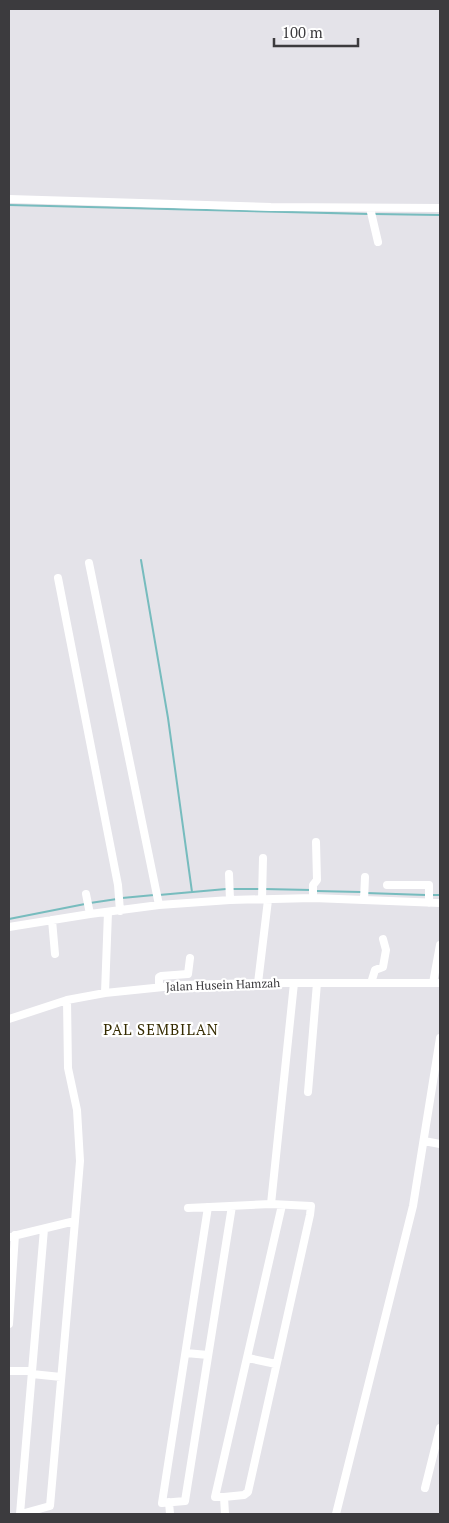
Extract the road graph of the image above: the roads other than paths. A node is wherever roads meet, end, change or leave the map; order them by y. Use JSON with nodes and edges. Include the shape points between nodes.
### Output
{"nodes":[{"id":1,"x":9,"y":199,"type":"edge"},
{"id":2,"x":440,"y":208,"type":"edge"},
{"id":3,"x":371,"y":213,"type":"junction"},
{"id":4,"x":378,"y":242,"type":"dead end"},
{"id":5,"x":89,"y":563,"type":"dead end"},
{"id":6,"x":58,"y":578,"type":"dead end"},
{"id":7,"x":316,"y":842,"type":"dead end"},
{"id":8,"x":263,"y":858,"type":"dead end"},
{"id":9,"x":229,"y":874,"type":"dead end"},
{"id":10,"x":365,"y":881,"type":"dead end"},
{"id":11,"x":387,"y":884,"type":"dead end"},
{"id":12,"x":86,"y":894,"type":"dead end"},
{"id":13,"x":313,"y":896,"type":"junction"},
{"id":14,"x":230,"y":898,"type":"junction"},
{"id":15,"x":364,"y":898,"type":"junction"},
{"id":16,"x":264,"y":899,"type":"junction"},
{"id":17,"x":429,"y":901,"type":"junction"},
{"id":18,"x":440,"y":903,"type":"edge"},
{"id":19,"x":159,"y":904,"type":"junction"},
{"id":20,"x":120,"y":910,"type":"junction"},
{"id":21,"x":108,"y":912,"type":"junction"},
{"id":22,"x":90,"y":914,"type":"junction"},
{"id":23,"x":52,"y":920,"type":"junction"},
{"id":24,"x":9,"y":927,"type":"edge"},
{"id":25,"x":383,"y":939,"type":"dead end"},
{"id":26,"x":440,"y":945,"type":"edge"},
{"id":27,"x":55,"y":954,"type":"dead end"},
{"id":28,"x":190,"y":958,"type":"dead end"},
{"id":29,"x":258,"y":983,"type":"junction"},
{"id":30,"x":294,"y":983,"type":"junction"},
{"id":31,"x":317,"y":983,"type":"junction"},
{"id":32,"x":371,"y":983,"type":"junction"},
{"id":33,"x":436,"y":983,"type":"edge"},
{"id":34,"x":159,"y":987,"type":"junction"},
{"id":35,"x":105,"y":992,"type":"junction"},
{"id":36,"x":67,"y":1000,"type":"junction"},
{"id":37,"x":9,"y":1019,"type":"edge"},
{"id":38,"x":440,"y":1038,"type":"edge"},
{"id":39,"x":308,"y":1092,"type":"dead end"},
{"id":40,"x":424,"y":1141,"type":"junction"},
{"id":41,"x":440,"y":1144,"type":"edge"},
{"id":42,"x":271,"y":1204,"type":"junction"},
{"id":43,"x":282,"y":1205,"type":"junction"},
{"id":44,"x":232,"y":1206,"type":"junction"},
{"id":45,"x":208,"y":1207,"type":"junction"},
{"id":46,"x":188,"y":1208,"type":"dead end"},
{"id":47,"x":75,"y":1221,"type":"junction"},
{"id":48,"x":44,"y":1228,"type":"junction"},
{"id":49,"x":12,"y":1236,"type":"edge"},
{"id":50,"x":9,"y":1324,"type":"edge"},
{"id":51,"x":186,"y":1353,"type":"junction"},
{"id":52,"x":208,"y":1355,"type":"junction"},
{"id":53,"x":248,"y":1358,"type":"junction"},
{"id":54,"x":276,"y":1364,"type":"junction"},
{"id":55,"x":9,"y":1371,"type":"edge"},
{"id":56,"x":32,"y":1373,"type":"junction"},
{"id":57,"x":61,"y":1377,"type":"junction"},
{"id":58,"x":440,"y":1428,"type":"edge"},
{"id":59,"x":425,"y":1488,"type":"dead end"},
{"id":60,"x":224,"y":1497,"type":"junction"},
{"id":61,"x":169,"y":1502,"type":"junction"},
{"id":62,"x":21,"y":1514,"type":"edge"},
{"id":63,"x":170,"y":1514,"type":"edge"},
{"id":64,"x":225,"y":1514,"type":"edge"},
{"id":65,"x":336,"y":1514,"type":"edge"}],
"edges":[{"from":1,"to":3,"type":"street"},
{"from":2,"to":3,"type":"street"},
{"from":3,"to":4,"type":"street"},
{"from":5,"to":19,"type":"street"},
{"from":6,"to":20,"type":"street","via":[[120,894]]},
{"from":7,"to":13,"type":"street","via":[[317,880],[313,885]]},
{"from":8,"to":16,"type":"street"},
{"from":9,"to":14,"type":"street"},
{"from":10,"to":15,"type":"street"},
{"from":11,"to":17,"type":"street","via":[[429,885]]},
{"from":12,"to":22,"type":"street"},
{"from":13,"to":15,"type":"street"},
{"from":13,"to":16,"type":"street"},
{"from":14,"to":16,"type":"street"},
{"from":14,"to":19,"type":"street"},
{"from":15,"to":17,"type":"street"},
{"from":16,"to":29,"type":"street"},
{"from":17,"to":18,"type":"street"},
{"from":19,"to":20,"type":"street"},
{"from":20,"to":21,"type":"street"},
{"from":21,"to":22,"type":"street"},
{"from":21,"to":35,"type":"street"},
{"from":22,"to":23,"type":"street"},
{"from":23,"to":24,"type":"street"},
{"from":23,"to":27,"type":"street"},
{"from":25,"to":32,"type":"street","via":[[386,950],[383,967],[375,970]]},
{"from":26,"to":33,"type":"street"},
{"from":28,"to":34,"type":"street","via":[[188,974],[161,976]]},
{"from":29,"to":30,"type":"street","name":"Jalan Husein Hamzah"},
{"from":29,"to":34,"type":"street","name":"Jalan Husein Hamzah"},
{"from":30,"to":31,"type":"street","name":"Jalan Husein Hamzah"},
{"from":30,"to":42,"type":"street"},
{"from":31,"to":32,"type":"street","name":"Jalan Husein Hamzah"},
{"from":31,"to":39,"type":"street"},
{"from":32,"to":33,"type":"street","name":"Jalan Husein Hamzah"},
{"from":34,"to":35,"type":"street","name":"Jalan Husein Hamzah"},
{"from":35,"to":36,"type":"street","name":"Jalan Husein Hamzah"},
{"from":36,"to":37,"type":"street","name":"Jalan Husein Hamzah"},
{"from":36,"to":47,"type":"street","via":[[68,1068],[77,1110],[80,1161]]},
{"from":38,"to":40,"type":"street"},
{"from":40,"to":41,"type":"street"},
{"from":40,"to":65,"type":"street","via":[[413,1206]]},
{"from":42,"to":43,"type":"street"},
{"from":42,"to":44,"type":"street"},
{"from":43,"to":53,"type":"street"},
{"from":43,"to":54,"type":"street","via":[[311,1206]]},
{"from":44,"to":45,"type":"street"},
{"from":44,"to":52,"type":"street"},
{"from":45,"to":46,"type":"street"},
{"from":45,"to":51,"type":"street"},
{"from":47,"to":48,"type":"street"},
{"from":47,"to":57,"type":"street"},
{"from":48,"to":49,"type":"street"},
{"from":48,"to":56,"type":"street"},
{"from":49,"to":50,"type":"street"},
{"from":51,"to":52,"type":"street"},
{"from":51,"to":61,"type":"street","via":[[162,1503]]},
{"from":52,"to":61,"type":"street","via":[[186,1501]]},
{"from":53,"to":54,"type":"street"},
{"from":53,"to":60,"type":"street","via":[[215,1497]]},
{"from":54,"to":60,"type":"street","via":[[248,1492]]},
{"from":55,"to":56,"type":"street"},
{"from":56,"to":57,"type":"street"},
{"from":56,"to":62,"type":"street"},
{"from":57,"to":62,"type":"street","via":[[50,1506]]},
{"from":58,"to":59,"type":"street"},
{"from":60,"to":64,"type":"street"},
{"from":61,"to":63,"type":"street"}]}
